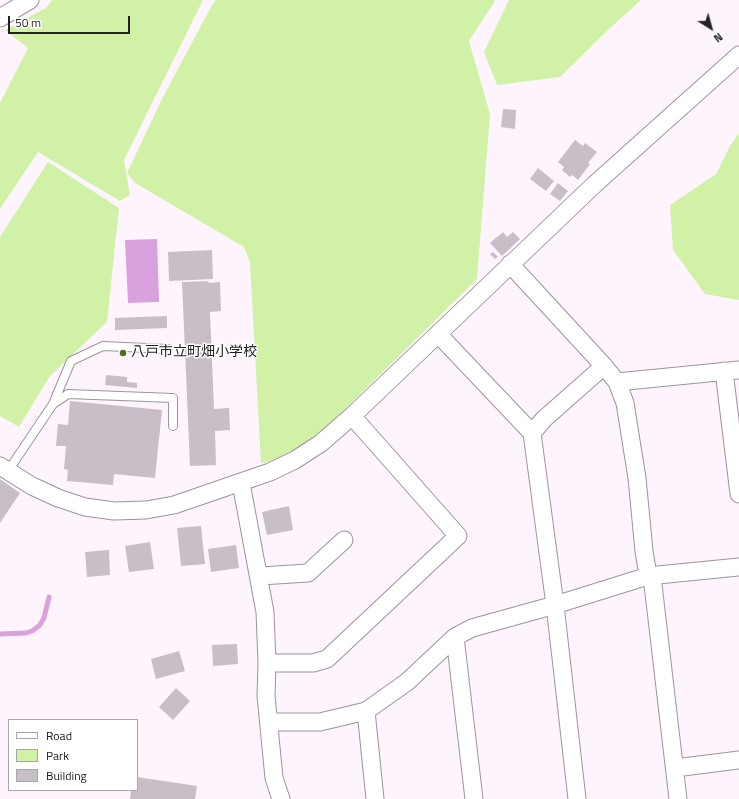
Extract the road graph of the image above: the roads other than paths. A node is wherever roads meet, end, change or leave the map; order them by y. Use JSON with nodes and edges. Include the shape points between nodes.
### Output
{"nodes":[{"id":1,"x":30,"y":0,"type":"edge"},
{"id":2,"x":0,"y":18,"type":"edge"},
{"id":3,"x":739,"y":54,"type":"edge"},
{"id":4,"x":510,"y":264,"type":"junction"},
{"id":5,"x":438,"y":334,"type":"junction"},
{"id":6,"x":168,"y":349,"type":"dead end"},
{"id":7,"x":604,"y":366,"type":"junction"},
{"id":8,"x":732,"y":370,"type":"edge"},
{"id":9,"x":617,"y":382,"type":"junction"},
{"id":10,"x":53,"y":404,"type":"junction"},
{"id":11,"x":352,"y":416,"type":"junction"},
{"id":12,"x":172,"y":426,"type":"dead end"},
{"id":13,"x":532,"y":433,"type":"junction"},
{"id":14,"x":4,"y":468,"type":"edge"},
{"id":15,"x":241,"y":483,"type":"junction"},
{"id":16,"x":739,"y":494,"type":"edge"},
{"id":17,"x":344,"y":540,"type":"dead end"},
{"id":18,"x":739,"y":567,"type":"edge"},
{"id":19,"x":260,"y":576,"type":"junction"},
{"id":20,"x":650,"y":576,"type":"junction"},
{"id":21,"x":555,"y":605,"type":"junction"},
{"id":22,"x":455,"y":637,"type":"junction"},
{"id":23,"x":267,"y":663,"type":"junction"},
{"id":24,"x":366,"y":711,"type":"junction"},
{"id":25,"x":269,"y":722,"type":"junction"},
{"id":26,"x":739,"y":760,"type":"edge"},
{"id":27,"x":675,"y":768,"type":"junction"},
{"id":28,"x":281,"y":799,"type":"edge"},
{"id":29,"x":375,"y":799,"type":"edge"},
{"id":30,"x":474,"y":799,"type":"edge"},
{"id":31,"x":577,"y":799,"type":"edge"},
{"id":32,"x":678,"y":799,"type":"edge"}],
"edges":[{"from":1,"to":2,"type":"street"},
{"from":3,"to":4,"type":"street"},
{"from":4,"to":5,"type":"street"},
{"from":4,"to":7,"type":"street"},
{"from":5,"to":11,"type":"street"},
{"from":5,"to":13,"type":"street"},
{"from":6,"to":10,"type":"lane","via":[[103,346],[71,361]]},
{"from":7,"to":9,"type":"street"},
{"from":7,"to":13,"type":"street","via":[[544,419]]},
{"from":8,"to":9,"type":"street"},
{"from":8,"to":16,"type":"street"},
{"from":9,"to":20,"type":"street","via":[[626,403],[644,551]]},
{"from":10,"to":12,"type":"lane","via":[[68,394],[173,398]]},
{"from":10,"to":14,"type":"lane"},
{"from":11,"to":15,"type":"street","via":[[321,443],[295,460]]},
{"from":11,"to":23,"type":"street","via":[[458,536],[327,658],[313,663]]},
{"from":13,"to":21,"type":"street"},
{"from":14,"to":15,"type":"street","via":[[32,486],[58,498],[85,507],[114,511],[146,510],[174,505]]},
{"from":15,"to":19,"type":"street"},
{"from":17,"to":19,"type":"street","via":[[308,573]]},
{"from":18,"to":20,"type":"street"},
{"from":19,"to":23,"type":"street","via":[[265,612]]},
{"from":20,"to":21,"type":"street"},
{"from":20,"to":27,"type":"street"},
{"from":21,"to":22,"type":"street","via":[[472,628]]},
{"from":21,"to":31,"type":"street"},
{"from":22,"to":24,"type":"street","via":[[408,682]]},
{"from":22,"to":30,"type":"street"},
{"from":23,"to":25,"type":"street","via":[[266,696]]},
{"from":24,"to":25,"type":"street","via":[[320,722]]},
{"from":24,"to":29,"type":"street"},
{"from":25,"to":28,"type":"street","via":[[274,778]]},
{"from":26,"to":27,"type":"street"},
{"from":27,"to":32,"type":"street"}]}
